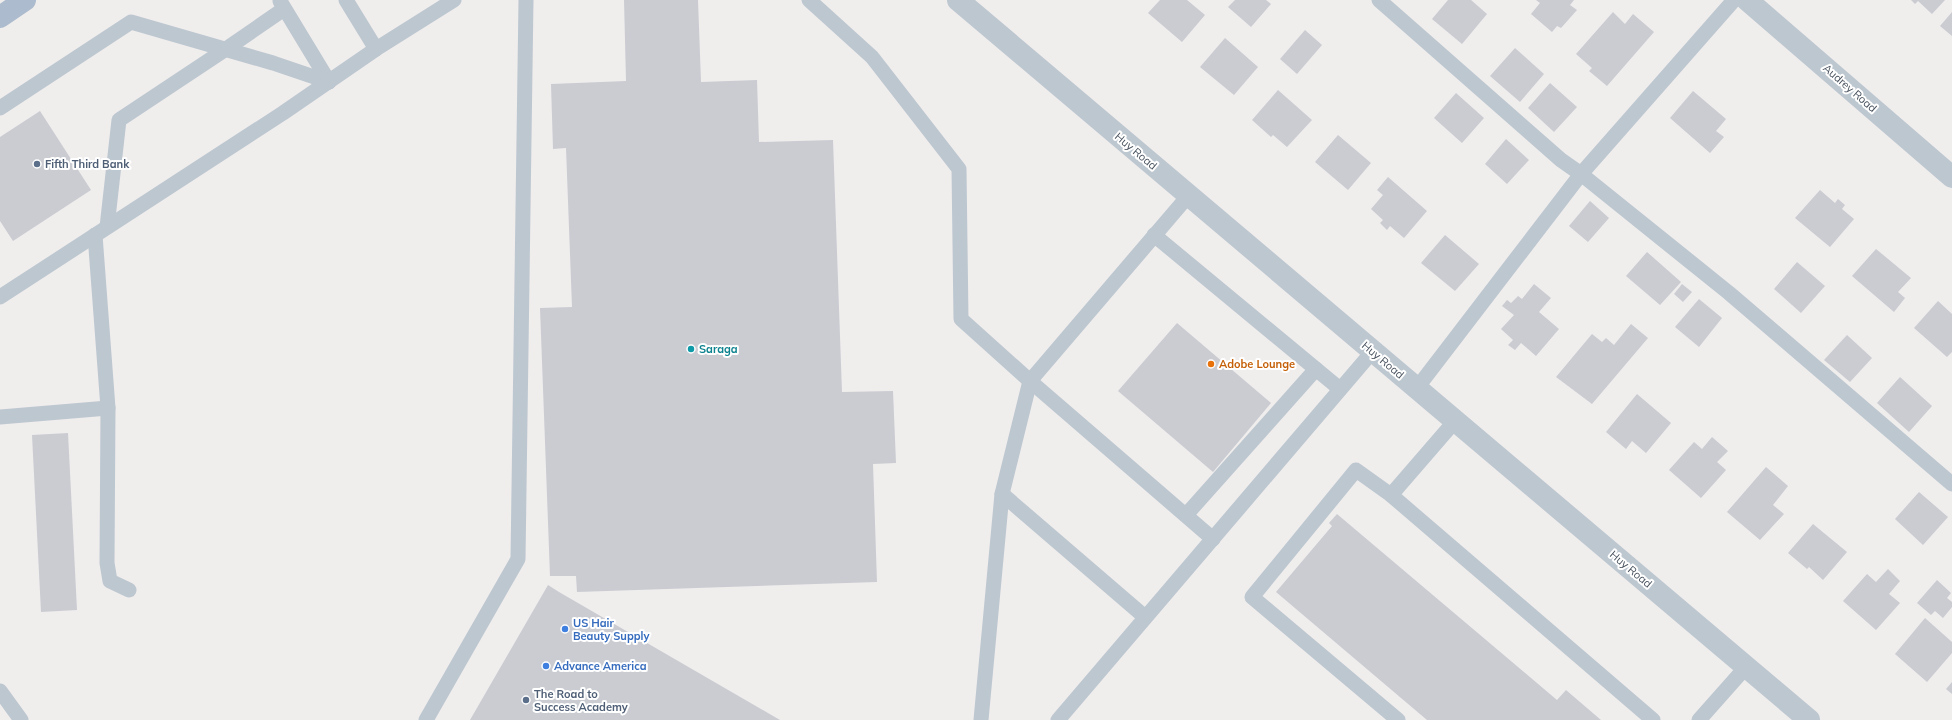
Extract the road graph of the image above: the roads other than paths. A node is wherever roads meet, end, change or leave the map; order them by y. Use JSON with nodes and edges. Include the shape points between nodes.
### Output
{"nodes":[{"id":1,"x":25,"y":0,"type":"edge"},
{"id":2,"x":346,"y":0,"type":"edge"},
{"id":3,"x":454,"y":0,"type":"edge"},
{"id":4,"x":526,"y":0,"type":"edge"},
{"id":5,"x":809,"y":0,"type":"edge"},
{"id":6,"x":958,"y":0,"type":"edge"},
{"id":7,"x":1379,"y":0,"type":"edge"},
{"id":8,"x":1734,"y":0,"type":"edge"},
{"id":9,"x":1747,"y":0,"type":"edge"},
{"id":10,"x":282,"y":4,"type":"edge"},
{"id":11,"x":0,"y":17,"type":"edge"},
{"id":12,"x":226,"y":49,"type":"junction"},
{"id":13,"x":376,"y":49,"type":"junction"},
{"id":14,"x":329,"y":82,"type":"junction"},
{"id":15,"x":0,"y":108,"type":"edge"},
{"id":16,"x":1581,"y":174,"type":"junction"},
{"id":17,"x":1952,"y":176,"type":"edge"},
{"id":18,"x":1189,"y":195,"type":"junction"},
{"id":19,"x":101,"y":231,"type":"junction"},
{"id":20,"x":1154,"y":235,"type":"junction"},
{"id":21,"x":0,"y":297,"type":"edge"},
{"id":22,"x":1373,"y":351,"type":"junction"},
{"id":23,"x":1316,"y":369,"type":"junction"},
{"id":24,"x":1030,"y":381,"type":"junction"},
{"id":25,"x":1416,"y":388,"type":"junction"},
{"id":26,"x":1340,"y":389,"type":"junction"},
{"id":27,"x":108,"y":408,"type":"junction"},
{"id":28,"x":0,"y":417,"type":"edge"},
{"id":29,"x":1455,"y":421,"type":"junction"},
{"id":30,"x":1952,"y":484,"type":"edge"},
{"id":31,"x":1002,"y":494,"type":"junction"},
{"id":32,"x":1391,"y":495,"type":"junction"},
{"id":33,"x":1186,"y":515,"type":"junction"},
{"id":34,"x":1213,"y":539,"type":"junction"},
{"id":35,"x":129,"y":590,"type":"dead end"},
{"id":36,"x":1145,"y":617,"type":"junction"},
{"id":37,"x":1746,"y":667,"type":"junction"},
{"id":38,"x":0,"y":691,"type":"edge"},
{"id":39,"x":21,"y":720,"type":"edge"},
{"id":40,"x":426,"y":720,"type":"edge"},
{"id":41,"x":981,"y":720,"type":"edge"},
{"id":42,"x":1058,"y":720,"type":"edge"},
{"id":43,"x":1398,"y":720,"type":"edge"},
{"id":44,"x":1653,"y":720,"type":"edge"},
{"id":45,"x":1699,"y":720,"type":"edge"},
{"id":46,"x":1809,"y":720,"type":"edge"}],
"edges":[{"from":1,"to":11,"type":"main road"},
{"from":2,"to":13,"type":"lane"},
{"from":3,"to":13,"type":"lane"},
{"from":4,"to":40,"type":"lane","via":[[518,559]]},
{"from":5,"to":24,"type":"lane","via":[[872,57],[959,169],[961,319]]},
{"from":6,"to":18,"type":"street","name":"Huy Road"},
{"from":7,"to":16,"type":"lane","via":[[1561,160]]},
{"from":8,"to":16,"type":"lane"},
{"from":9,"to":17,"type":"street","name":"Audrey Road"},
{"from":10,"to":12,"type":"lane"},
{"from":10,"to":14,"type":"lane"},
{"from":12,"to":14,"type":"lane"},
{"from":12,"to":15,"type":"lane","via":[[131,22]]},
{"from":12,"to":19,"type":"lane","via":[[120,120]]},
{"from":13,"to":14,"type":"lane"},
{"from":14,"to":19,"type":"lane"},
{"from":16,"to":25,"type":"lane"},
{"from":16,"to":30,"type":"lane","via":[[1729,293]]},
{"from":18,"to":20,"type":"lane"},
{"from":18,"to":22,"type":"street","name":"Huy Road"},
{"from":19,"to":21,"type":"lane"},
{"from":19,"to":27,"type":"lane"},
{"from":20,"to":23,"type":"lane"},
{"from":20,"to":24,"type":"lane"},
{"from":22,"to":25,"type":"street","name":"Huy Road"},
{"from":22,"to":26,"type":"lane"},
{"from":23,"to":26,"type":"lane"},
{"from":23,"to":33,"type":"lane"},
{"from":24,"to":31,"type":"lane"},
{"from":24,"to":33,"type":"lane"},
{"from":25,"to":29,"type":"street","name":"Huy Road"},
{"from":26,"to":34,"type":"lane"},
{"from":27,"to":28,"type":"lane"},
{"from":27,"to":35,"type":"lane","via":[[107,563],[110,580]]},
{"from":29,"to":32,"type":"lane"},
{"from":29,"to":37,"type":"street","name":"Huy Road"},
{"from":31,"to":36,"type":"lane"},
{"from":31,"to":41,"type":"lane"},
{"from":32,"to":43,"type":"lane","via":[[1356,470],[1252,597]]},
{"from":32,"to":44,"type":"lane"},
{"from":33,"to":34,"type":"lane"},
{"from":34,"to":36,"type":"lane"},
{"from":36,"to":42,"type":"lane"},
{"from":37,"to":45,"type":"lane"},
{"from":37,"to":46,"type":"street","name":"Huy Road"},
{"from":38,"to":39,"type":"lane"}]}
